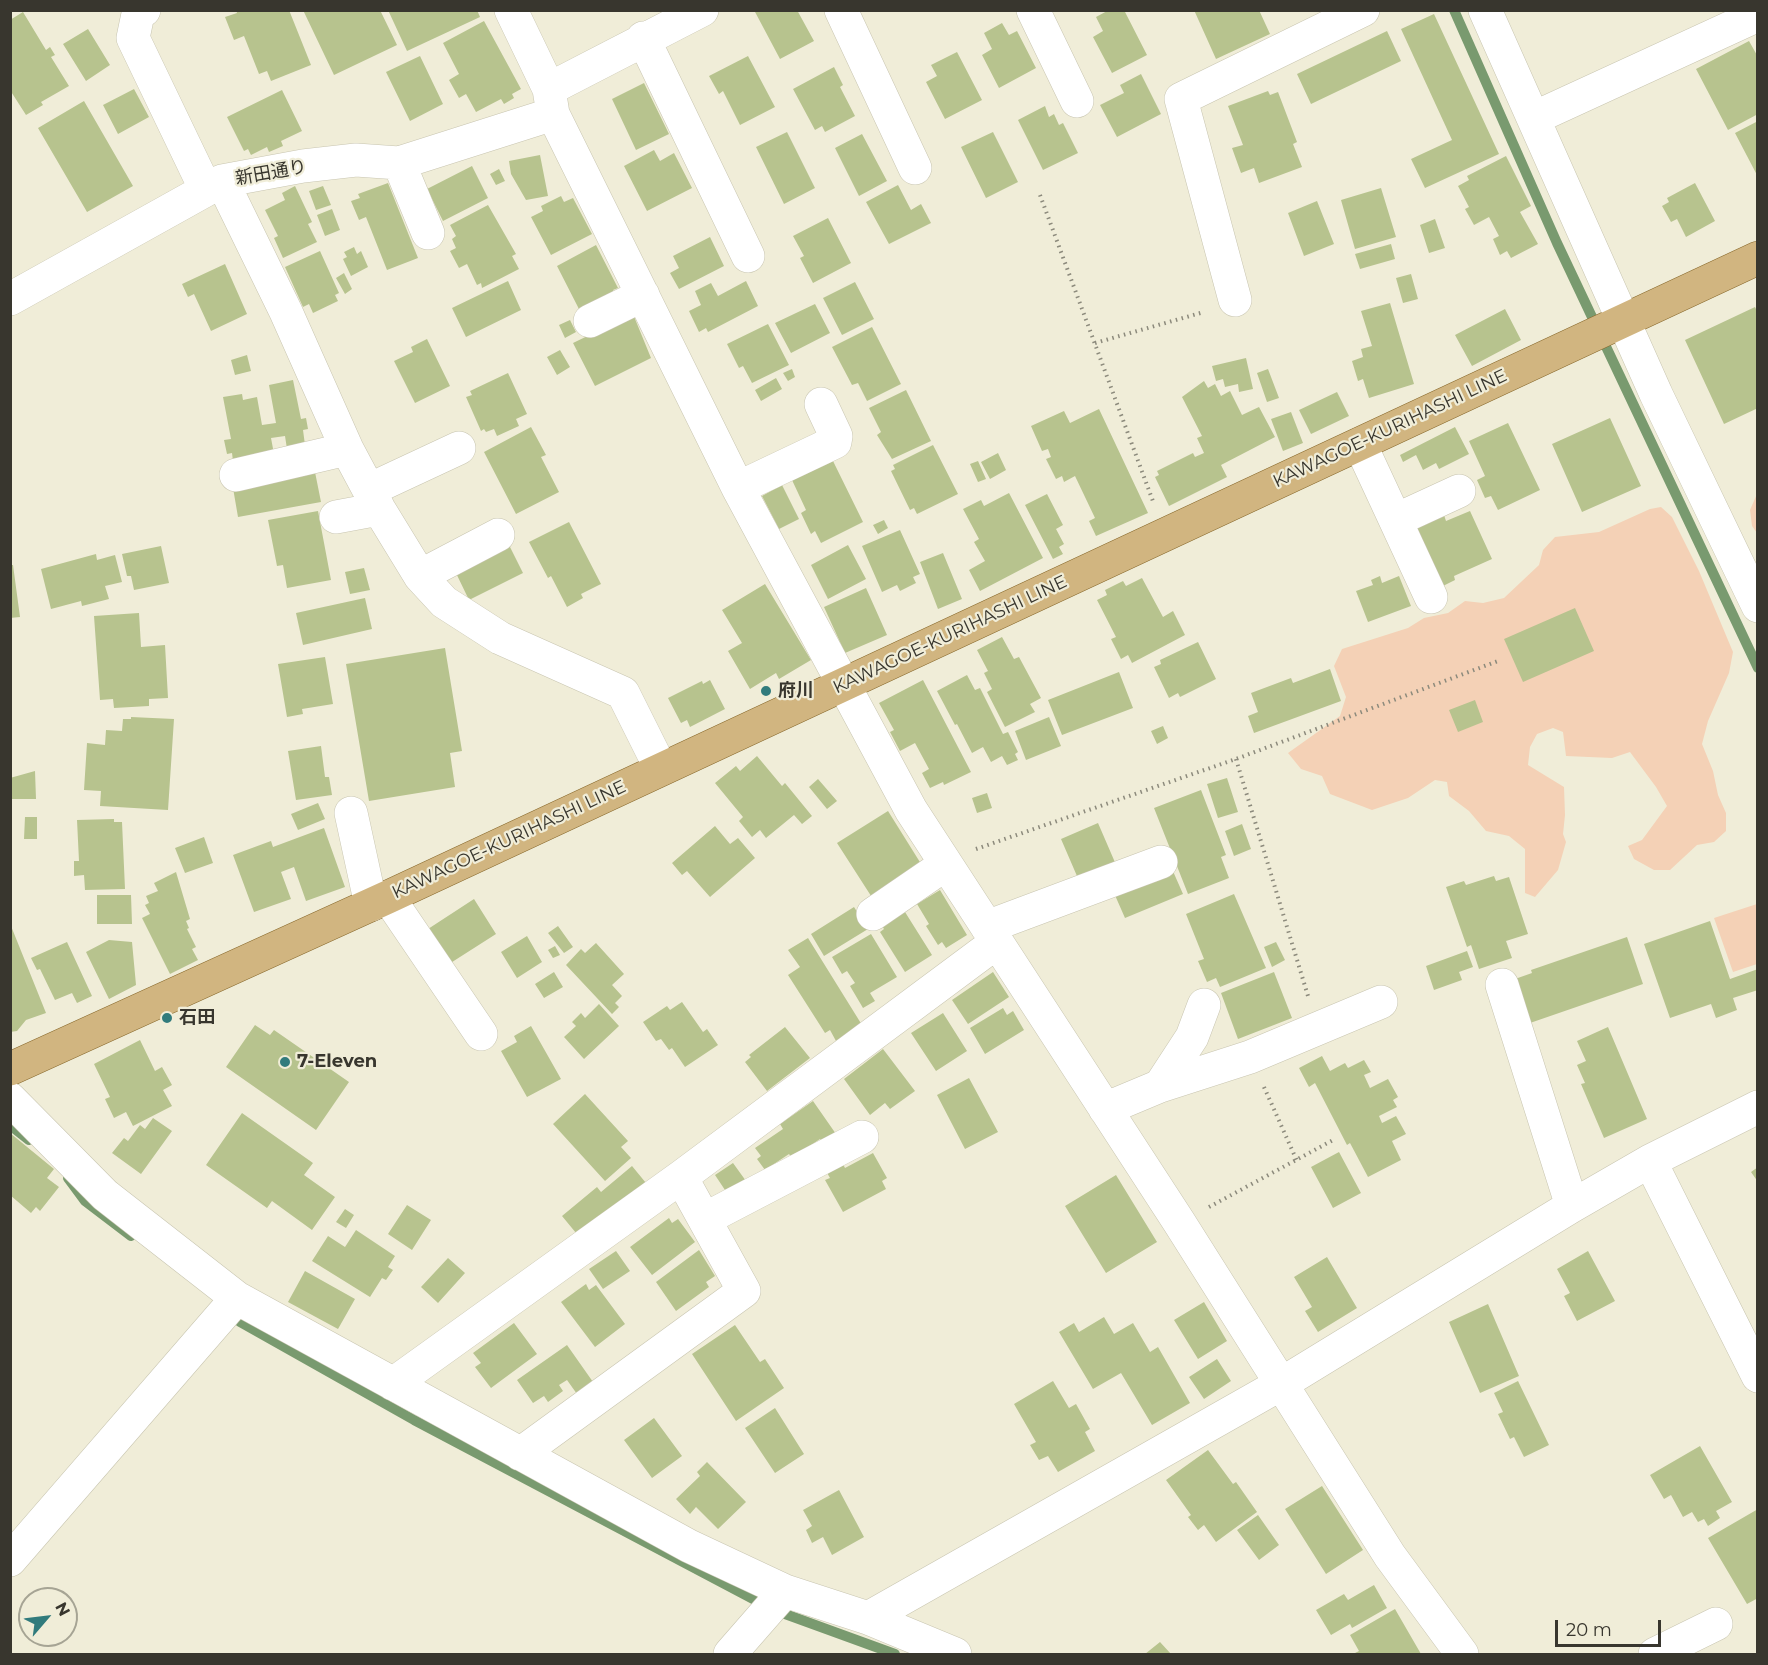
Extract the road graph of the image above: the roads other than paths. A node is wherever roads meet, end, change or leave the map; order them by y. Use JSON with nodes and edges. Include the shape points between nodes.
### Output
{"nodes":[{"id":1,"x":144,"y":10,"type":"edge"},
{"id":2,"x":511,"y":10,"type":"edge"},
{"id":3,"x":702,"y":10,"type":"edge"},
{"id":4,"x":841,"y":10,"type":"edge"},
{"id":5,"x":1033,"y":10,"type":"edge"},
{"id":6,"x":1363,"y":10,"type":"edge"},
{"id":7,"x":1485,"y":10,"type":"edge"},
{"id":8,"x":1758,"y":15,"type":"edge"},
{"id":9,"x":643,"y":38,"type":"junction"},
{"id":10,"x":1077,"y":101,"type":"dead end"},
{"id":11,"x":551,"y":102,"type":"junction"},
{"id":12,"x":1534,"y":118,"type":"junction"},
{"id":13,"x":399,"y":163,"type":"junction"},
{"id":14,"x":915,"y":168,"type":"dead end"},
{"id":15,"x":214,"y":186,"type":"junction"},
{"id":16,"x":428,"y":233,"type":"dead end"},
{"id":17,"x":748,"y":256,"type":"dead end"},
{"id":18,"x":1758,"y":258,"type":"edge"},
{"id":19,"x":642,"y":295,"type":"junction"},
{"id":20,"x":10,"y":299,"type":"edge"},
{"id":21,"x":1235,"y":300,"type":"road end"},
{"id":22,"x":1622,"y":320,"type":"junction"},
{"id":23,"x":590,"y":321,"type":"dead end"},
{"id":24,"x":821,"y":404,"type":"dead end"},
{"id":25,"x":1360,"y":444,"type":"junction"},
{"id":26,"x":459,"y":448,"type":"dead end"},
{"id":27,"x":347,"y":449,"type":"junction"},
{"id":28,"x":236,"y":475,"type":"dead end"},
{"id":29,"x":738,"y":488,"type":"junction"},
{"id":30,"x":1460,"y":491,"type":"dead end"},
{"id":31,"x":374,"y":500,"type":"junction"},
{"id":32,"x":336,"y":517,"type":"dead end"},
{"id":33,"x":1396,"y":520,"type":"junction"},
{"id":34,"x":498,"y":535,"type":"dead end"},
{"id":35,"x":420,"y":576,"type":"junction"},
{"id":36,"x":1431,"y":597,"type":"dead end"},
{"id":37,"x":1758,"y":606,"type":"edge"},
{"id":38,"x":842,"y":684,"type":"junction"},
{"id":39,"x":661,"y":769,"type":"junction"},
{"id":40,"x":351,"y":813,"type":"dead end"},
{"id":41,"x":1161,"y":862,"type":"dead end"},
{"id":42,"x":946,"y":864,"type":"junction"},
{"id":43,"x":379,"y":901,"type":"junction"},
{"id":44,"x":873,"y":914,"type":"dead end"},
{"id":45,"x":992,"y":935,"type":"junction"},
{"id":46,"x":1502,"y":985,"type":"dead end"},
{"id":47,"x":1381,"y":1002,"type":"dead end"},
{"id":48,"x":1204,"y":1005,"type":"dead end"},
{"id":49,"x":481,"y":1034,"type":"dead end"},
{"id":50,"x":10,"y":1069,"type":"edge"},
{"id":51,"x":1160,"y":1086,"type":"junction"},
{"id":52,"x":10,"y":1099,"type":"edge"},
{"id":53,"x":1758,"y":1107,"type":"edge"},
{"id":54,"x":1105,"y":1109,"type":"junction"},
{"id":55,"x":862,"y":1137,"type":"dead end"},
{"id":56,"x":1650,"y":1161,"type":"junction"},
{"id":57,"x":681,"y":1177,"type":"junction"},
{"id":58,"x":1572,"y":1206,"type":"junction"},
{"id":59,"x":705,"y":1219,"type":"junction"},
{"id":60,"x":237,"y":1298,"type":"junction"},
{"id":61,"x":1758,"y":1376,"type":"edge"},
{"id":62,"x":393,"y":1384,"type":"junction"},
{"id":63,"x":1281,"y":1384,"type":"junction"},
{"id":64,"x":520,"y":1454,"type":"junction"},
{"id":65,"x":10,"y":1560,"type":"edge"},
{"id":66,"x":785,"y":1591,"type":"junction"},
{"id":67,"x":868,"y":1618,"type":"junction"},
{"id":68,"x":1716,"y":1624,"type":"dead end"},
{"id":69,"x":730,"y":1654,"type":"edge"},
{"id":70,"x":955,"y":1654,"type":"edge"},
{"id":71,"x":1462,"y":1654,"type":"edge"},
{"id":72,"x":1655,"y":1654,"type":"edge"}],
"edges":[{"from":1,"to":15,"type":"street","via":[[138,14],[133,38]]},
{"from":2,"to":11,"type":"street"},
{"from":3,"to":9,"type":"street","name":"新田通り"},
{"from":4,"to":14,"type":"street"},
{"from":5,"to":10,"type":"street"},
{"from":6,"to":21,"type":"street","via":[[1181,99]]},
{"from":7,"to":12,"type":"street"},
{"from":8,"to":12,"type":"street"},
{"from":9,"to":11,"type":"street","name":"新田通り"},
{"from":9,"to":17,"type":"street"},
{"from":11,"to":13,"type":"street","name":"新田通り"},
{"from":11,"to":19,"type":"street"},
{"from":12,"to":22,"type":"street"},
{"from":13,"to":15,"type":"street","name":"新田通り","via":[[356,160],[303,166]]},
{"from":13,"to":16,"type":"street"},
{"from":15,"to":20,"type":"street","name":"新田通り"},
{"from":15,"to":27,"type":"street","via":[[286,312]]},
{"from":18,"to":22,"type":"main road","name":"KAWAGOE-KURIHASHI LINE"},
{"from":19,"to":23,"type":"street"},
{"from":19,"to":29,"type":"street"},
{"from":22,"to":25,"type":"main road","name":"KAWAGOE-KURIHASHI LINE"},
{"from":22,"to":37,"type":"street"},
{"from":24,"to":29,"type":"street","via":[[837,436],[835,442]]},
{"from":25,"to":33,"type":"street"},
{"from":25,"to":38,"type":"main road","name":"KAWAGOE-KURIHASHI LINE"},
{"from":26,"to":31,"type":"street"},
{"from":27,"to":28,"type":"street"},
{"from":27,"to":31,"type":"street"},
{"from":29,"to":38,"type":"street"},
{"from":30,"to":33,"type":"street"},
{"from":31,"to":32,"type":"street"},
{"from":31,"to":35,"type":"street"},
{"from":33,"to":36,"type":"street"},
{"from":34,"to":35,"type":"street"},
{"from":35,"to":39,"type":"street","via":[[444,602],[500,638],[623,693]]},
{"from":38,"to":39,"type":"main road","name":"KAWAGOE-KURIHASHI LINE"},
{"from":38,"to":42,"type":"street","via":[[911,810]]},
{"from":39,"to":43,"type":"main road","name":"KAWAGOE-KURIHASHI LINE"},
{"from":40,"to":43,"type":"street"},
{"from":41,"to":45,"type":"street"},
{"from":42,"to":44,"type":"street"},
{"from":42,"to":45,"type":"street"},
{"from":43,"to":49,"type":"street"},
{"from":43,"to":50,"type":"main road","name":"KAWAGOE-KURIHASHI LINE"},
{"from":45,"to":54,"type":"street"},
{"from":45,"to":57,"type":"street"},
{"from":46,"to":58,"type":"street"},
{"from":47,"to":51,"type":"street","via":[[1250,1056]]},
{"from":48,"to":51,"type":"street","via":[[1192,1037]]},
{"from":51,"to":54,"type":"street"},
{"from":52,"to":60,"type":"street","via":[[105,1195]]},
{"from":53,"to":56,"type":"street"},
{"from":54,"to":63,"type":"street"},
{"from":55,"to":59,"type":"street"},
{"from":56,"to":58,"type":"street"},
{"from":56,"to":61,"type":"street"},
{"from":57,"to":59,"type":"street"},
{"from":57,"to":62,"type":"street"},
{"from":58,"to":63,"type":"street"},
{"from":59,"to":64,"type":"street","via":[[744,1291]]},
{"from":60,"to":62,"type":"street"},
{"from":60,"to":65,"type":"street"},
{"from":62,"to":64,"type":"street"},
{"from":63,"to":67,"type":"street"},
{"from":63,"to":71,"type":"street","via":[[1390,1556]]},
{"from":64,"to":66,"type":"street","via":[[689,1546]]},
{"from":66,"to":67,"type":"street"},
{"from":66,"to":69,"type":"street"},
{"from":67,"to":70,"type":"street"},
{"from":68,"to":72,"type":"street"}]}
